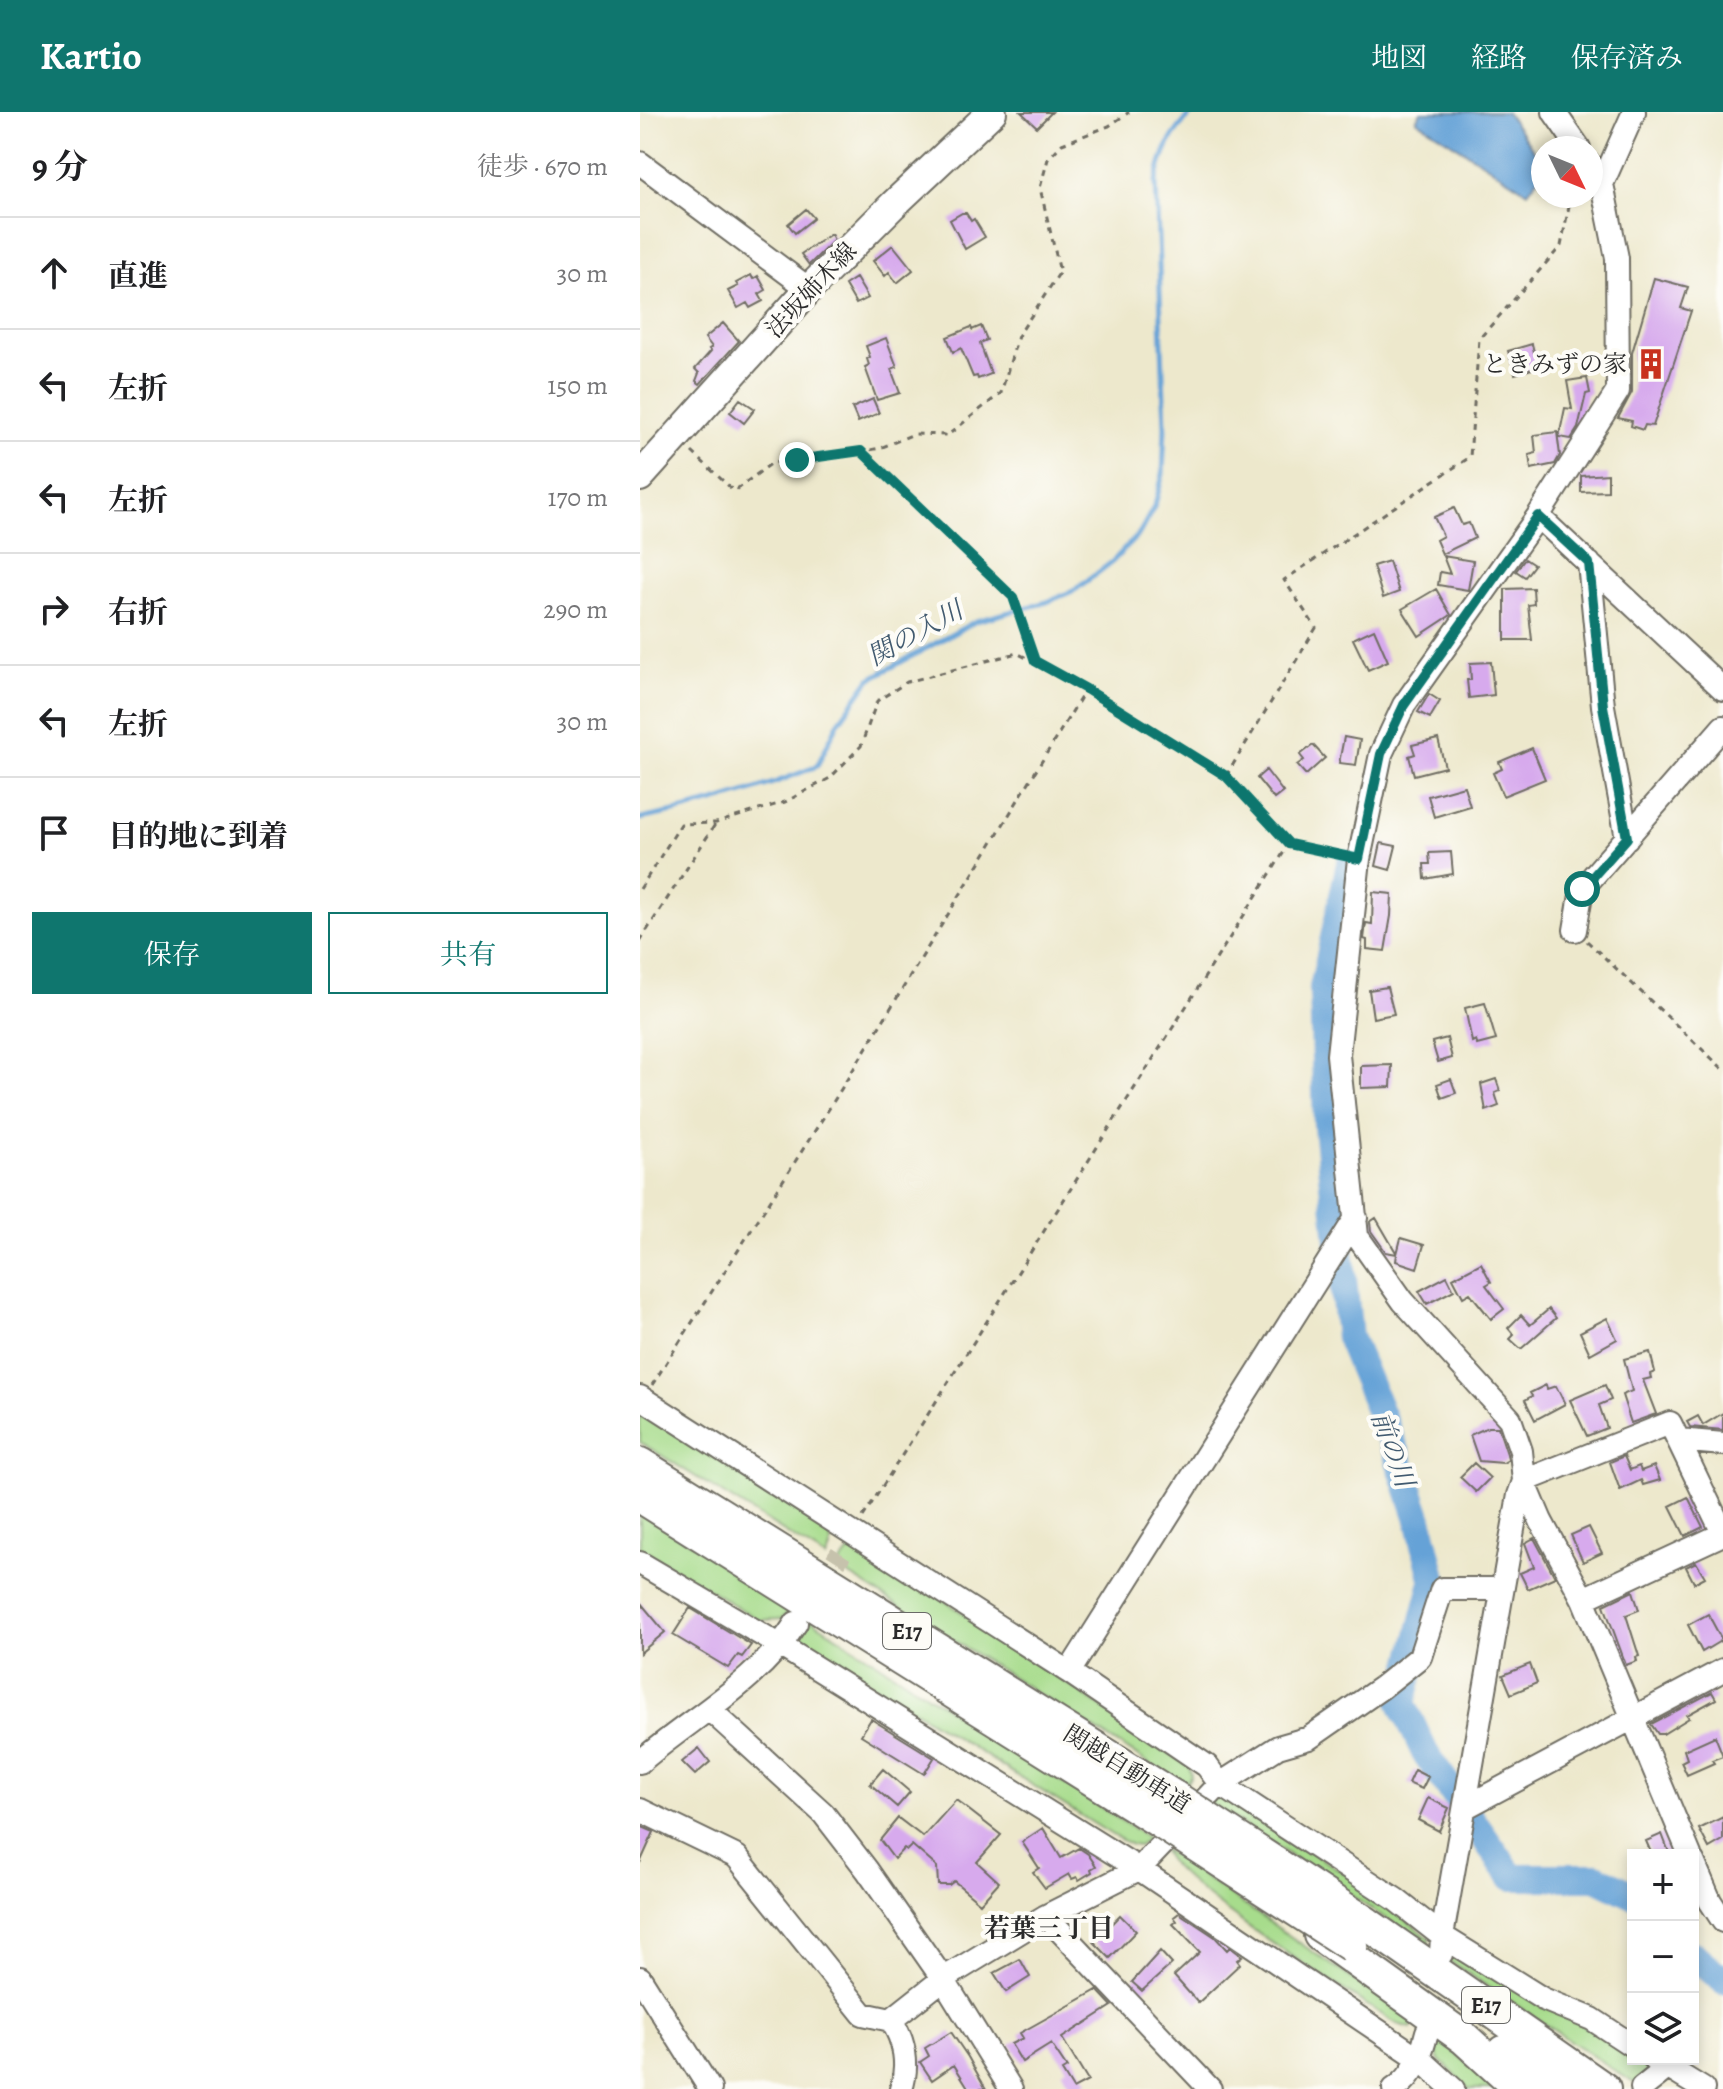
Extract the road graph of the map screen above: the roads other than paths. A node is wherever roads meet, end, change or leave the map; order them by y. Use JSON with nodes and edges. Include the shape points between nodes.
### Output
{"nodes":[{"id":1,"x":992,"y":112,"type":"edge"},
{"id":2,"x":1554,"y":112,"type":"edge"},
{"id":3,"x":1634,"y":112,"type":"edge"},
{"id":4,"x":1571,"y":136,"type":"edge"},
{"id":5,"x":640,"y":163,"type":"edge"},
{"id":6,"x":1603,"y":163,"type":"edge"},
{"id":7,"x":1603,"y":203,"type":"edge"},
{"id":8,"x":809,"y":289,"type":"junction"},
{"id":9,"x":640,"y":477,"type":"edge"},
{"id":10,"x":1538,"y":516,"type":"junction"},
{"id":11,"x":1589,"y":563,"type":"junction"},
{"id":12,"x":1723,"y":689,"type":"edge"},
{"id":13,"x":1723,"y":727,"type":"edge"},
{"id":14,"x":1627,"y":838,"type":"junction"},
{"id":15,"x":1575,"y":930,"type":"road end"},
{"id":16,"x":1356,"y":1218,"type":"junction"},
{"id":17,"x":641,"y":1398,"type":"edge"},
{"id":18,"x":1679,"y":1440,"type":"junction"},
{"id":19,"x":1723,"y":1444,"type":"edge"},
{"id":20,"x":640,"y":1464,"type":"edge"},
{"id":21,"x":1524,"y":1481,"type":"junction"},
{"id":22,"x":640,"y":1496,"type":"edge"},
{"id":23,"x":1723,"y":1534,"type":"edge"},
{"id":24,"x":640,"y":1563,"type":"edge"},
{"id":25,"x":1502,"y":1589,"type":"junction"},
{"id":26,"x":1583,"y":1599,"type":"junction"},
{"id":27,"x":796,"y":1623,"type":"dead end"},
{"id":28,"x":781,"y":1646,"type":"junction"},
{"id":29,"x":1723,"y":1670,"type":"edge"},
{"id":30,"x":1069,"y":1672,"type":"junction"},
{"id":31,"x":709,"y":1709,"type":"junction"},
{"id":32,"x":1632,"y":1719,"type":"junction"},
{"id":33,"x":643,"y":1756,"type":"edge"},
{"id":34,"x":1220,"y":1784,"type":"junction"},
{"id":35,"x":1466,"y":1807,"type":"junction"},
{"id":36,"x":1166,"y":1809,"type":"junction"},
{"id":37,"x":640,"y":1810,"type":"edge"},
{"id":38,"x":1687,"y":1849,"type":"edge"},
{"id":39,"x":1139,"y":1869,"type":"junction"},
{"id":40,"x":1699,"y":1875,"type":"edge"},
{"id":41,"x":1046,"y":1916,"type":"junction"},
{"id":42,"x":1723,"y":1921,"type":"edge"},
{"id":43,"x":1354,"y":1941,"type":"junction"},
{"id":44,"x":1441,"y":1945,"type":"junction"},
{"id":45,"x":640,"y":1978,"type":"edge"},
{"id":46,"x":943,"y":1979,"type":"junction"},
{"id":47,"x":891,"y":2020,"type":"junction"},
{"id":48,"x":1427,"y":2032,"type":"dead end"},
{"id":49,"x":1627,"y":2042,"type":"edge"},
{"id":50,"x":1420,"y":2059,"type":"junction"},
{"id":51,"x":1659,"y":2065,"type":"edge"},
{"id":52,"x":1662,"y":2065,"type":"edge"},
{"id":53,"x":1588,"y":2085,"type":"edge"},
{"id":54,"x":1642,"y":2088,"type":"edge"},
{"id":55,"x":710,"y":2089,"type":"edge"},
{"id":56,"x":901,"y":2089,"type":"edge"},
{"id":57,"x":1011,"y":2089,"type":"edge"},
{"id":58,"x":1210,"y":2089,"type":"edge"},
{"id":59,"x":1394,"y":2089,"type":"edge"},
{"id":60,"x":1453,"y":2089,"type":"edge"},
{"id":61,"x":1520,"y":2089,"type":"edge"},
{"id":62,"x":1703,"y":2089,"type":"edge"}],
"edges":[{"from":1,"to":8,"type":"main road","name":"法坂姉木線"},
{"from":2,"to":4,"type":"street"},
{"from":3,"to":6,"type":"street"},
{"from":5,"to":8,"type":"street"},
{"from":7,"to":10,"type":"street","via":[[1617,258],[1618,391]]},
{"from":8,"to":9,"type":"main road","name":"法坂姉木線"},
{"from":10,"to":11,"type":"street"},
{"from":10,"to":16,"type":"street","via":[[1404,705],[1381,754],[1359,859],[1338,1055]]},
{"from":11,"to":12,"type":"street"},
{"from":11,"to":14,"type":"street","via":[[1603,706]]},
{"from":13,"to":14,"type":"street"},
{"from":14,"to":15,"type":"street","via":[[1582,889]]},
{"from":16,"to":21,"type":"street","via":[[1357,1236],[1403,1301],[1510,1419]]},
{"from":16,"to":30,"type":"street"},
{"from":17,"to":30,"type":"street"},
{"from":18,"to":19,"type":"street"},
{"from":18,"to":21,"type":"street","via":[[1670,1423]]},
{"from":18,"to":23,"type":"street"},
{"from":20,"to":36,"type":"highway","name":"関越自動車道","number":"E17"},
{"from":21,"to":25,"type":"street"},
{"from":21,"to":26,"type":"street"},
{"from":22,"to":36,"type":"highway","name":"関越自動車道","number":"E17"},
{"from":23,"to":26,"type":"street"},
{"from":24,"to":28,"type":"street"},
{"from":25,"to":34,"type":"street","via":[[1442,1589],[1420,1657],[1309,1738],[1278,1747]]},
{"from":25,"to":35,"type":"street"},
{"from":26,"to":32,"type":"street"},
{"from":27,"to":28,"type":"street"},
{"from":28,"to":31,"type":"street"},
{"from":28,"to":39,"type":"street"},
{"from":29,"to":32,"type":"street"},
{"from":30,"to":34,"type":"street","via":[[1207,1766]]},
{"from":31,"to":33,"type":"street"},
{"from":31,"to":46,"type":"street","via":[[823,1813]]},
{"from":32,"to":35,"type":"street"},
{"from":32,"to":38,"type":"street"},
{"from":34,"to":39,"type":"street"},
{"from":34,"to":44,"type":"street","via":[[1395,1899]]},
{"from":35,"to":44,"type":"street"},
{"from":36,"to":43,"type":"highway","name":"関越自動車道","number":"E17","bridge":true},
{"from":36,"to":43,"type":"highway","name":"関越自動車道","number":"E17","bridge":true,"via":[[1204,1851]]},
{"from":37,"to":47,"type":"street","via":[[737,1857],[863,2014]]},
{"from":39,"to":41,"type":"street"},
{"from":39,"to":50,"type":"street"},
{"from":40,"to":42,"type":"street"},
{"from":41,"to":46,"type":"street"},
{"from":41,"to":58,"type":"street"},
{"from":43,"to":53,"type":"highway","name":"関越自動車道","number":"E17"},
{"from":43,"to":61,"type":"highway"},
{"from":44,"to":49,"type":"street","via":[[1592,2019]]},
{"from":45,"to":55,"type":"street"},
{"from":46,"to":47,"type":"street"},
{"from":46,"to":57,"type":"street"},
{"from":47,"to":56,"type":"street","via":[[907,2072]]},
{"from":48,"to":50,"type":"street"},
{"from":50,"to":59,"type":"street"},
{"from":50,"to":60,"type":"street"},
{"from":51,"to":54,"type":"street"},
{"from":52,"to":62,"type":"street"}]}
